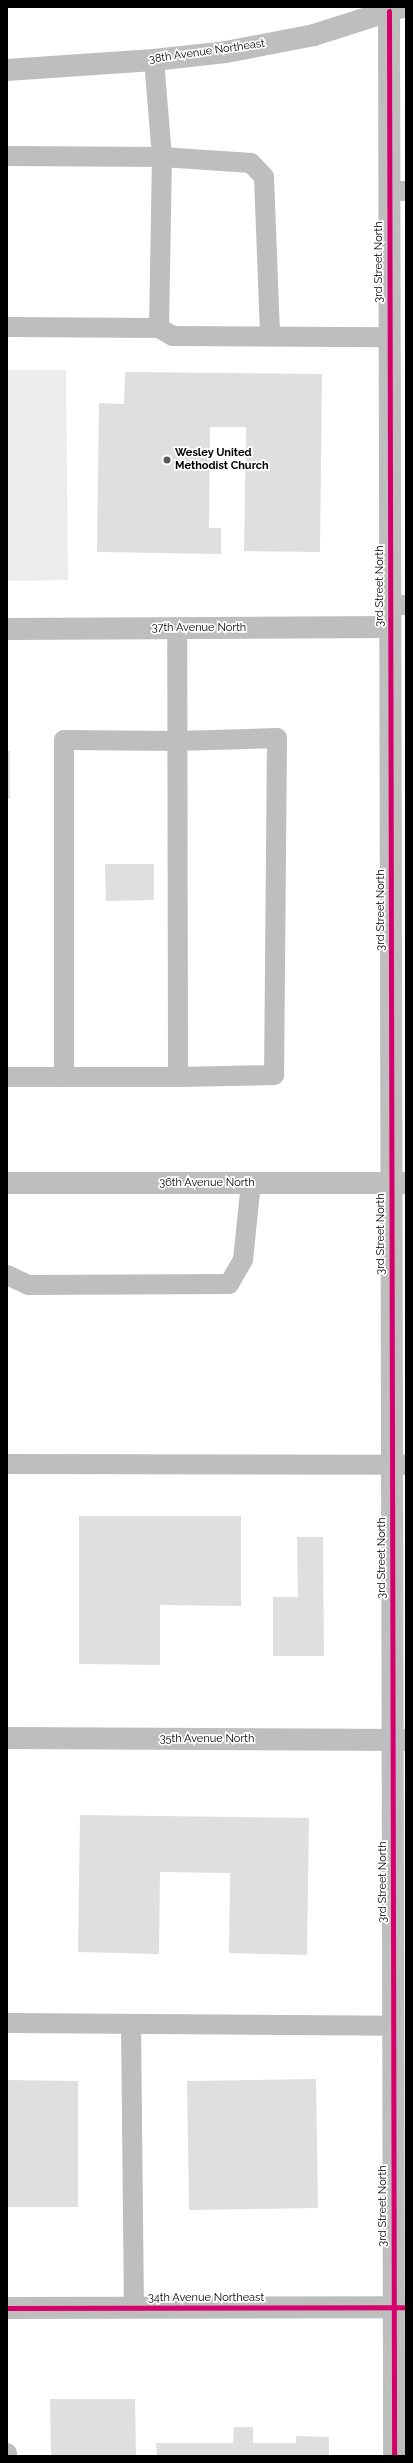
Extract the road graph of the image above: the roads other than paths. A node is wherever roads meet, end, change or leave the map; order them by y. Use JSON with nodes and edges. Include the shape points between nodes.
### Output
{"nodes":[{"id":1,"x":393,"y":8,"type":"edge"},
{"id":2,"x":154,"y":60,"type":"junction"},
{"id":3,"x":7,"y":70,"type":"edge"},
{"id":4,"x":7,"y":156,"type":"edge"},
{"id":5,"x":162,"y":157,"type":"junction"},
{"id":6,"x":398,"y":191,"type":"edge"},
{"id":7,"x":7,"y":327,"type":"edge"},
{"id":8,"x":159,"y":328,"type":"junction"},
{"id":9,"x":270,"y":336,"type":"junction"},
{"id":10,"x":390,"y":337,"type":"junction"},
{"id":11,"x":398,"y":605,"type":"edge"},
{"id":12,"x":390,"y":627,"type":"junction"},
{"id":13,"x":177,"y":628,"type":"junction"},
{"id":14,"x":7,"y":629,"type":"edge"},
{"id":15,"x":177,"y":741,"type":"junction"},
{"id":16,"x":399,"y":1038,"type":"edge"},
{"id":17,"x":7,"y":1077,"type":"edge"},
{"id":18,"x":64,"y":1077,"type":"junction"},
{"id":19,"x":178,"y":1077,"type":"junction"},
{"id":20,"x":7,"y":1183,"type":"edge"},
{"id":21,"x":251,"y":1183,"type":"junction"},
{"id":22,"x":399,"y":1183,"type":"edge"},
{"id":23,"x":7,"y":1275,"type":"edge"},
{"id":24,"x":7,"y":1464,"type":"edge"},
{"id":25,"x":399,"y":1465,"type":"edge"},
{"id":26,"x":7,"y":1738,"type":"edge"},
{"id":27,"x":399,"y":1740,"type":"edge"},
{"id":28,"x":397,"y":2019,"type":"edge"},
{"id":29,"x":7,"y":2023,"type":"edge"},
{"id":30,"x":131,"y":2024,"type":"junction"},
{"id":31,"x":400,"y":2307,"type":"edge"},
{"id":32,"x":7,"y":2308,"type":"edge"},
{"id":33,"x":134,"y":2308,"type":"junction"},
{"id":34,"x":7,"y":2453,"type":"edge"},
{"id":35,"x":7,"y":2456,"type":"edge"},
{"id":36,"x":394,"y":2456,"type":"edge"}],
"edges":[{"from":1,"to":2,"type":"street","name":"38th Avenue Northeast","via":[[314,35],[226,52]]},
{"from":1,"to":6,"type":"street","name":"3rd Street North"},
{"from":2,"to":3,"type":"street","name":"38th Avenue Northeast"},
{"from":2,"to":5,"type":"lane"},
{"from":4,"to":5,"type":"lane"},
{"from":5,"to":8,"type":"lane"},
{"from":5,"to":9,"type":"lane","via":[[251,163],[264,176]]},
{"from":6,"to":10,"type":"street","name":"3rd Street North"},
{"from":7,"to":8,"type":"lane"},
{"from":8,"to":9,"type":"lane","via":[[173,336]]},
{"from":9,"to":10,"type":"lane"},
{"from":10,"to":11,"type":"street","name":"3rd Street North"},
{"from":11,"to":12,"type":"street","name":"3rd Street North"},
{"from":12,"to":13,"type":"street","name":"37th Avenue North"},
{"from":12,"to":16,"type":"street","name":"3rd Street North"},
{"from":13,"to":14,"type":"street","name":"37th Avenue North"},
{"from":13,"to":15,"type":"lane"},
{"from":15,"to":18,"type":"lane","via":[[64,740]]},
{"from":15,"to":19,"type":"lane"},
{"from":15,"to":19,"type":"lane","via":[[277,738],[274,1074]]},
{"from":16,"to":22,"type":"street","name":"3rd Street North"},
{"from":17,"to":18,"type":"lane"},
{"from":18,"to":19,"type":"lane"},
{"from":20,"to":21,"type":"street","name":"36th Avenue North"},
{"from":21,"to":22,"type":"street","name":"36th Avenue North"},
{"from":21,"to":23,"type":"lane","via":[[244,1260],[229,1284],[28,1285]]},
{"from":22,"to":25,"type":"street","name":"3rd Street North"},
{"from":24,"to":25,"type":"lane"},
{"from":25,"to":27,"type":"street","name":"3rd Street North"},
{"from":26,"to":27,"type":"street","name":"35th Avenue North"},
{"from":27,"to":28,"type":"street","name":"3rd Street North"},
{"from":28,"to":30,"type":"lane"},
{"from":28,"to":31,"type":"street","name":"3rd Street North"},
{"from":29,"to":30,"type":"lane"},
{"from":30,"to":33,"type":"lane"},
{"from":31,"to":33,"type":"street","name":"34th Avenue Northeast"},
{"from":31,"to":36,"type":"street","name":"3rd Street North"},
{"from":32,"to":33,"type":"street","name":"34th Avenue Northeast"},
{"from":34,"to":35,"type":"lane"}]}
